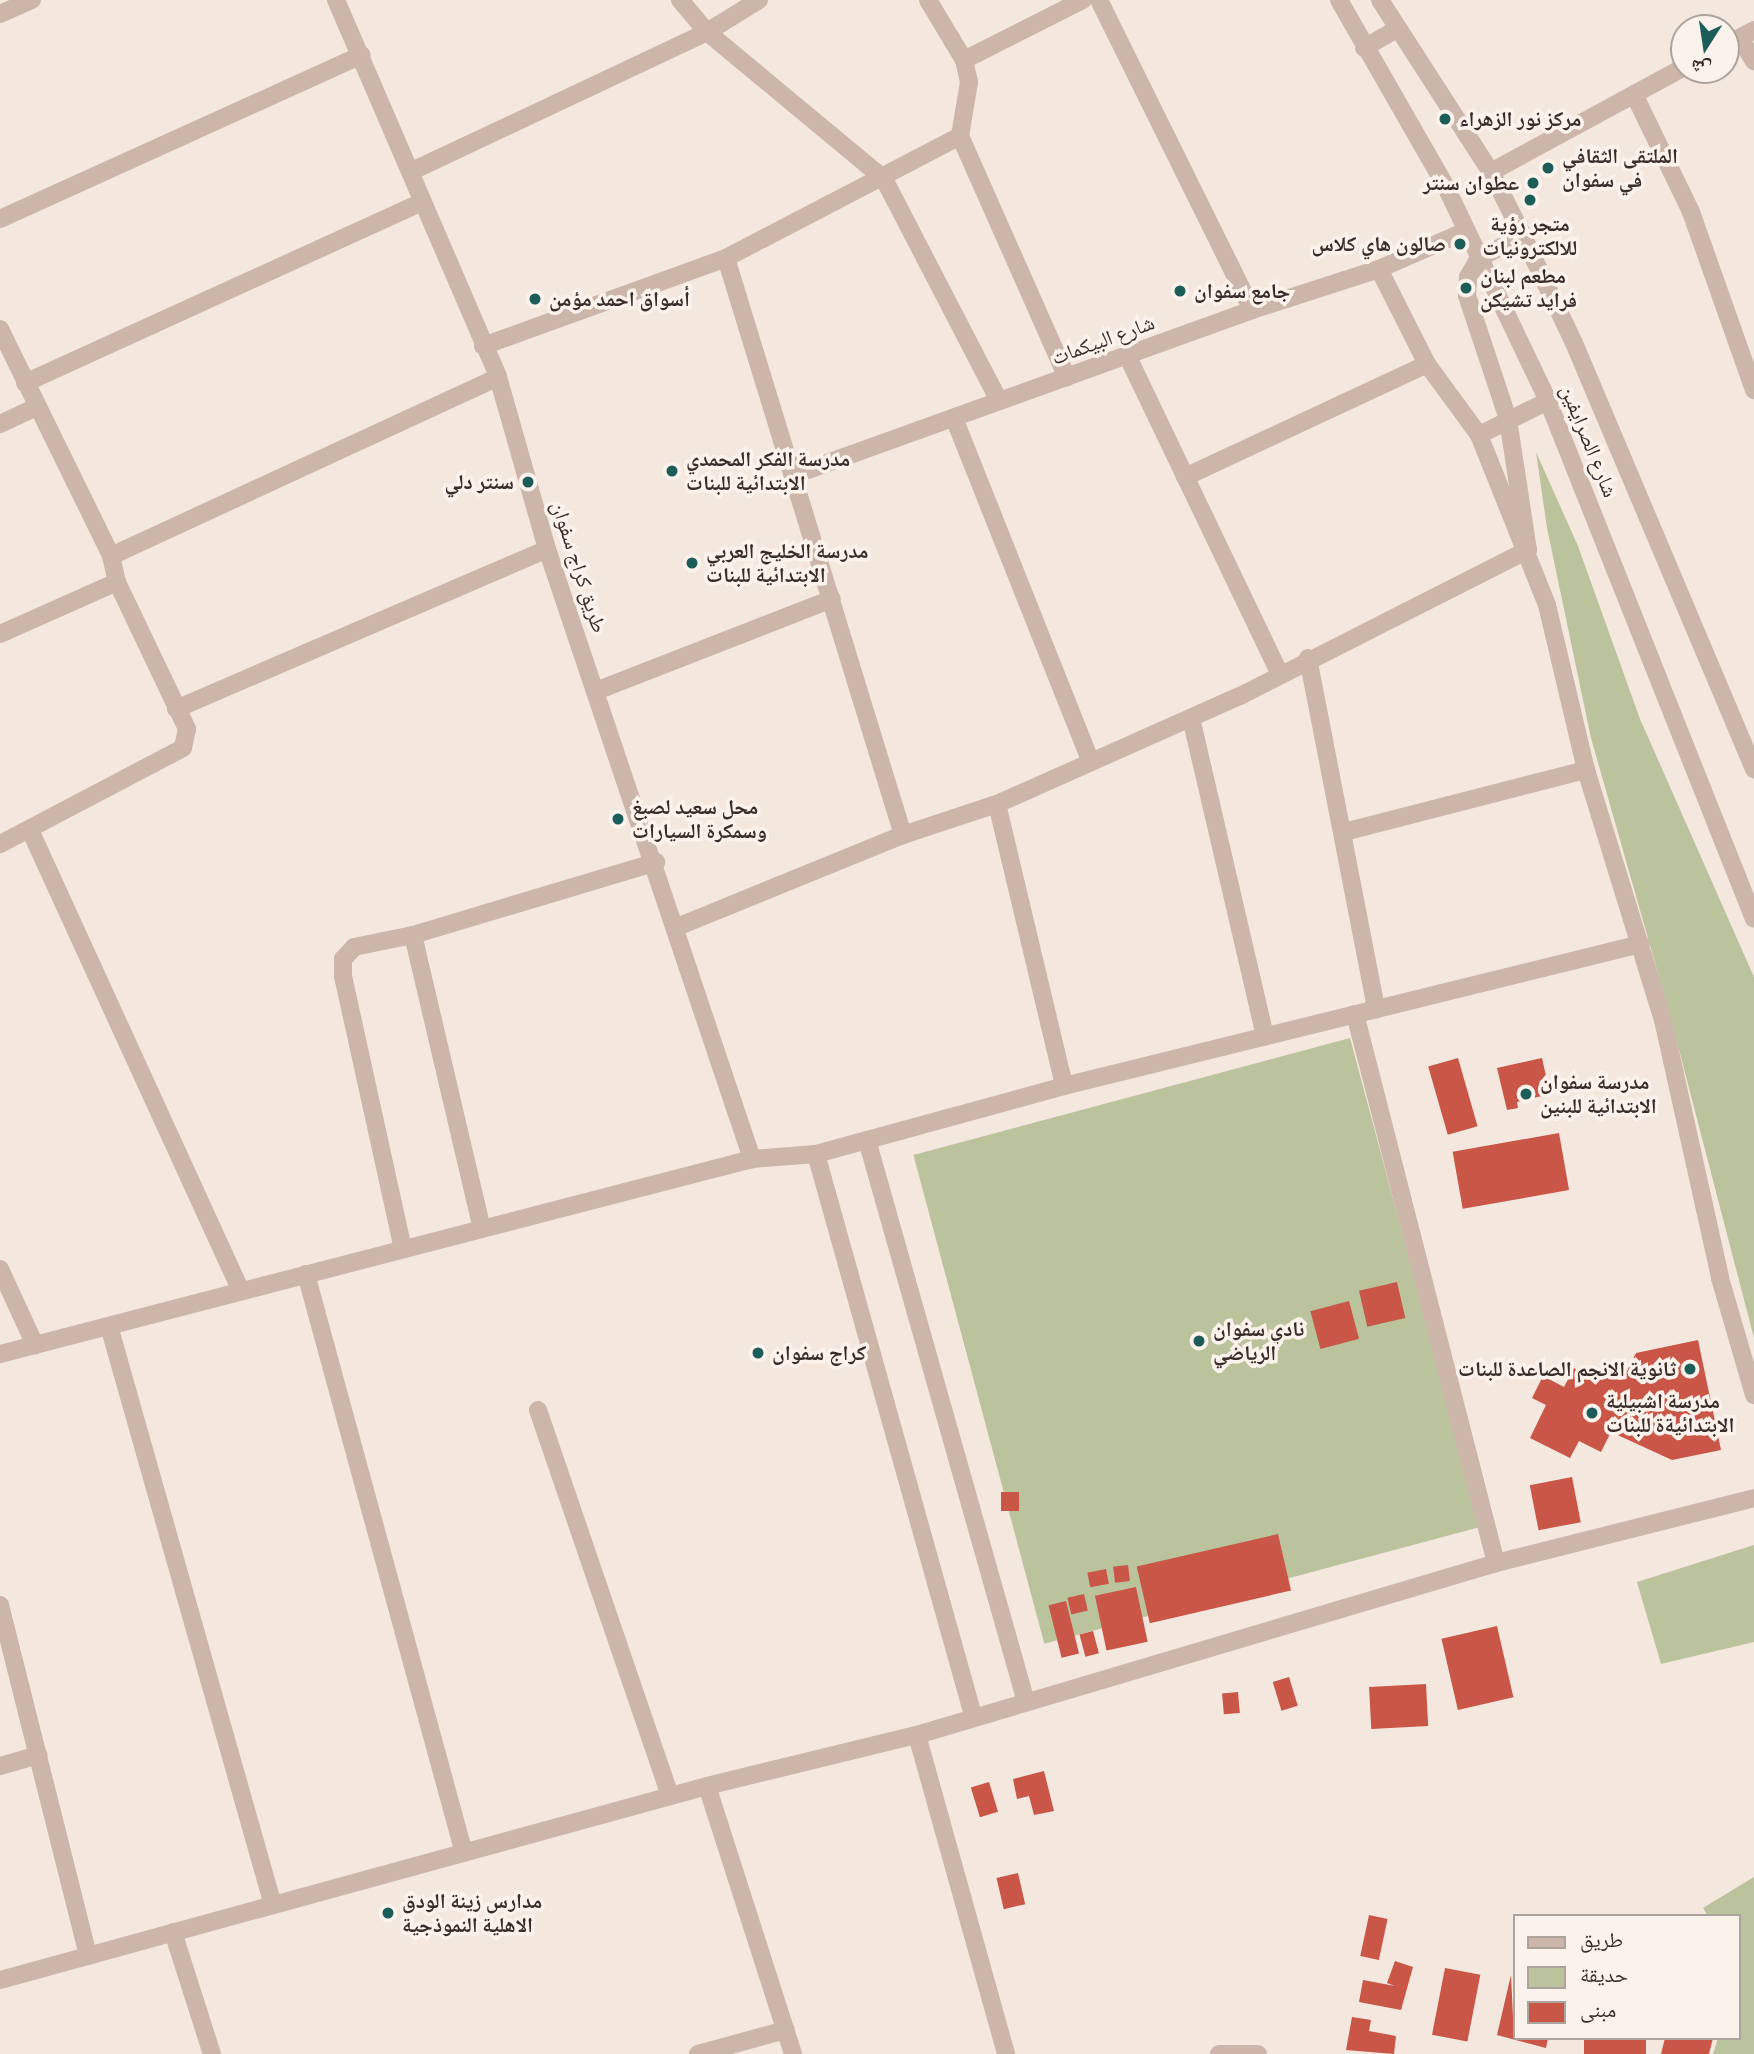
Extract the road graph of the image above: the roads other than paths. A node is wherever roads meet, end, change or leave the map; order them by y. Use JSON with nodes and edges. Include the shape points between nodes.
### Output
{"nodes":[{"id":1,"x":32,"y":0,"type":"edge"},
{"id":2,"x":337,"y":0,"type":"edge"},
{"id":3,"x":680,"y":0,"type":"edge"},
{"id":4,"x":759,"y":0,"type":"edge"},
{"id":5,"x":928,"y":0,"type":"edge"},
{"id":6,"x":1083,"y":0,"type":"edge"},
{"id":7,"x":1099,"y":0,"type":"edge"},
{"id":8,"x":1339,"y":0,"type":"edge"},
{"id":9,"x":1380,"y":0,"type":"edge"},
{"id":10,"x":0,"y":14,"type":"edge"},
{"id":11,"x":1398,"y":28,"type":"junction"},
{"id":12,"x":707,"y":32,"type":"junction"},
{"id":13,"x":1740,"y":37,"type":"edge"},
{"id":14,"x":1364,"y":48,"type":"junction"},
{"id":15,"x":361,"y":55,"type":"junction"},
{"id":16,"x":964,"y":60,"type":"junction"},
{"id":17,"x":1754,"y":61,"type":"edge"},
{"id":18,"x":1670,"y":75,"type":"edge"},
{"id":19,"x":1634,"y":94,"type":"junction"},
{"id":20,"x":960,"y":136,"type":"junction"},
{"id":21,"x":412,"y":171,"type":"junction"},
{"id":22,"x":1490,"y":172,"type":"junction"},
{"id":23,"x":884,"y":179,"type":"junction"},
{"id":24,"x":422,"y":202,"type":"junction"},
{"id":25,"x":0,"y":219,"type":"edge"},
{"id":26,"x":1466,"y":231,"type":"junction"},
{"id":27,"x":1524,"y":236,"type":"junction"},
{"id":28,"x":726,"y":258,"type":"junction"},
{"id":29,"x":1479,"y":258,"type":"junction"},
{"id":30,"x":1379,"y":269,"type":"junction"},
{"id":31,"x":1252,"y":310,"type":"junction"},
{"id":32,"x":0,"y":329,"type":"edge"},
{"id":33,"x":483,"y":346,"type":"junction"},
{"id":34,"x":1127,"y":355,"type":"junction"},
{"id":35,"x":1427,"y":364,"type":"junction"},
{"id":36,"x":498,"y":377,"type":"junction"},
{"id":37,"x":1067,"y":377,"type":"junction"},
{"id":38,"x":25,"y":383,"type":"junction"},
{"id":39,"x":1754,"y":390,"type":"edge"},
{"id":40,"x":999,"y":401,"type":"junction"},
{"id":41,"x":1548,"y":401,"type":"junction"},
{"id":42,"x":36,"y":407,"type":"junction"},
{"id":43,"x":954,"y":418,"type":"junction"},
{"id":44,"x":1508,"y":419,"type":"junction"},
{"id":45,"x":0,"y":424,"type":"edge"},
{"id":46,"x":1479,"y":435,"type":"junction"},
{"id":47,"x":794,"y":475,"type":"junction"},
{"id":48,"x":1185,"y":477,"type":"junction"},
{"id":49,"x":547,"y":549,"type":"junction"},
{"id":50,"x":1528,"y":550,"type":"junction"},
{"id":51,"x":111,"y":556,"type":"junction"},
{"id":52,"x":117,"y":582,"type":"junction"},
{"id":53,"x":832,"y":599,"type":"junction"},
{"id":54,"x":0,"y":634,"type":"edge"},
{"id":55,"x":1308,"y":658,"type":"junction"},
{"id":56,"x":1280,"y":674,"type":"junction"},
{"id":57,"x":596,"y":691,"type":"junction"},
{"id":58,"x":176,"y":709,"type":"junction"},
{"id":59,"x":1191,"y":718,"type":"junction"},
{"id":60,"x":1091,"y":762,"type":"junction"},
{"id":61,"x":1586,"y":770,"type":"junction"},
{"id":62,"x":1754,"y":770,"type":"edge"},
{"id":63,"x":997,"y":804,"type":"junction"},
{"id":64,"x":30,"y":830,"type":"junction"},
{"id":65,"x":1344,"y":832,"type":"junction"},
{"id":66,"x":903,"y":835,"type":"junction"},
{"id":67,"x":0,"y":844,"type":"edge"},
{"id":68,"x":656,"y":862,"type":"junction"},
{"id":69,"x":1754,"y":919,"type":"edge"},
{"id":70,"x":677,"y":928,"type":"junction"},
{"id":71,"x":413,"y":935,"type":"junction"},
{"id":72,"x":1641,"y":944,"type":"junction"},
{"id":73,"x":1376,"y":1009,"type":"junction"},
{"id":74,"x":1356,"y":1014,"type":"junction"},
{"id":75,"x":1265,"y":1037,"type":"junction"},
{"id":76,"x":1063,"y":1086,"type":"junction"},
{"id":77,"x":867,"y":1140,"type":"junction"},
{"id":78,"x":816,"y":1154,"type":"junction"},
{"id":79,"x":751,"y":1158,"type":"junction"},
{"id":80,"x":482,"y":1229,"type":"junction"},
{"id":81,"x":403,"y":1249,"type":"junction"},
{"id":82,"x":0,"y":1269,"type":"edge"},
{"id":83,"x":306,"y":1274,"type":"junction"},
{"id":84,"x":241,"y":1291,"type":"junction"},
{"id":85,"x":109,"y":1326,"type":"junction"},
{"id":86,"x":35,"y":1345,"type":"junction"},
{"id":87,"x":0,"y":1354,"type":"edge"},
{"id":88,"x":1754,"y":1395,"type":"edge"},
{"id":89,"x":538,"y":1410,"type":"dead end"},
{"id":90,"x":1754,"y":1498,"type":"edge"},
{"id":91,"x":1496,"y":1563,"type":"junction"},
{"id":92,"x":0,"y":1605,"type":"edge"},
{"id":93,"x":1026,"y":1702,"type":"junction"},
{"id":94,"x":973,"y":1715,"type":"junction"},
{"id":95,"x":917,"y":1735,"type":"junction"},
{"id":96,"x":37,"y":1755,"type":"junction"},
{"id":97,"x":0,"y":1766,"type":"edge"},
{"id":98,"x":707,"y":1786,"type":"junction"},
{"id":99,"x":670,"y":1796,"type":"junction"},
{"id":100,"x":464,"y":1853,"type":"junction"},
{"id":101,"x":273,"y":1905,"type":"junction"},
{"id":102,"x":173,"y":1932,"type":"junction"},
{"id":103,"x":88,"y":1956,"type":"junction"},
{"id":104,"x":0,"y":1980,"type":"edge"},
{"id":105,"x":786,"y":2031,"type":"junction"},
{"id":106,"x":212,"y":2054,"type":"edge"},
{"id":107,"x":698,"y":2054,"type":"edge"},
{"id":108,"x":793,"y":2054,"type":"edge"},
{"id":109,"x":1006,"y":2054,"type":"edge"},
{"id":110,"x":1219,"y":2054,"type":"edge"},
{"id":111,"x":1258,"y":2054,"type":"edge"}],
"edges":[{"from":1,"to":10,"type":"street"},
{"from":2,"to":15,"type":"street","name":"طريق كراج سفوان"},
{"from":3,"to":12,"type":"street"},
{"from":4,"to":12,"type":"street"},
{"from":5,"to":16,"type":"street"},
{"from":6,"to":16,"type":"street"},
{"from":7,"to":31,"type":"street"},
{"from":8,"to":14,"type":"street","name":"شارع الصرايفين"},
{"from":9,"to":11,"type":"street","name":"شارع الصرايفين"},
{"from":11,"to":14,"type":"street"},
{"from":11,"to":22,"type":"street","name":"شارع الصرايفين"},
{"from":12,"to":21,"type":"street"},
{"from":12,"to":23,"type":"street"},
{"from":13,"to":17,"type":"street"},
{"from":14,"to":26,"type":"street","name":"شارع الصرايفين","via":[[1446,185]]},
{"from":15,"to":21,"type":"street","name":"طريق كراج سفوان"},
{"from":15,"to":25,"type":"street"},
{"from":16,"to":20,"type":"street","via":[[969,82]]},
{"from":18,"to":19,"type":"street"},
{"from":19,"to":22,"type":"street"},
{"from":19,"to":39,"type":"street","via":[[1691,212]]},
{"from":20,"to":23,"type":"street"},
{"from":20,"to":37,"type":"street"},
{"from":21,"to":24,"type":"street","name":"طريق كراج سفوان"},
{"from":22,"to":27,"type":"street","name":"شارع الصرايفين"},
{"from":23,"to":28,"type":"street"},
{"from":23,"to":40,"type":"street"},
{"from":24,"to":33,"type":"street","name":"طريق كراج سفوان"},
{"from":24,"to":38,"type":"street"},
{"from":26,"to":29,"type":"street","name":"شارع الصرايفين"},
{"from":26,"to":30,"type":"street","name":"شارع البيكمات"},
{"from":27,"to":29,"type":"street"},
{"from":27,"to":62,"type":"street","name":"شارع الصرايفين","via":[[1574,343]]},
{"from":28,"to":33,"type":"street"},
{"from":28,"to":47,"type":"street"},
{"from":29,"to":41,"type":"street","name":"شارع الصرايفين"},
{"from":29,"to":44,"type":"street","via":[[1468,278],[1467,296]]},
{"from":30,"to":31,"type":"street","name":"شارع البيكمات"},
{"from":30,"to":35,"type":"street"},
{"from":31,"to":34,"type":"street","name":"شارع البيكمات"},
{"from":32,"to":38,"type":"street"},
{"from":33,"to":36,"type":"street","name":"طريق كراج سفوان"},
{"from":34,"to":37,"type":"street","name":"شارع البيكمات"},
{"from":34,"to":48,"type":"street"},
{"from":35,"to":46,"type":"street"},
{"from":35,"to":48,"type":"street"},
{"from":36,"to":49,"type":"street","name":"طريق كراج سفوان"},
{"from":36,"to":51,"type":"street"},
{"from":37,"to":40,"type":"street","name":"شارع البيكمات"},
{"from":38,"to":42,"type":"street"},
{"from":40,"to":43,"type":"street","name":"شارع البيكمات"},
{"from":41,"to":44,"type":"street"},
{"from":41,"to":69,"type":"street","name":"شارع الصرايفين"},
{"from":42,"to":45,"type":"street"},
{"from":42,"to":51,"type":"street"},
{"from":43,"to":47,"type":"street","name":"شارع البيكمات"},
{"from":43,"to":60,"type":"street"},
{"from":44,"to":46,"type":"street"},
{"from":44,"to":50,"type":"street"},
{"from":46,"to":50,"type":"street"},
{"from":47,"to":53,"type":"street"},
{"from":48,"to":56,"type":"street"},
{"from":49,"to":57,"type":"street","name":"طريق كراج سفوان"},
{"from":49,"to":58,"type":"street"},
{"from":50,"to":55,"type":"street"},
{"from":50,"to":61,"type":"street","via":[[1547,604]]},
{"from":51,"to":52,"type":"street"},
{"from":52,"to":54,"type":"street"},
{"from":52,"to":58,"type":"street"},
{"from":53,"to":57,"type":"street"},
{"from":53,"to":66,"type":"street"},
{"from":55,"to":56,"type":"street"},
{"from":55,"to":65,"type":"street"},
{"from":56,"to":59,"type":"street"},
{"from":57,"to":68,"type":"street","name":"طريق كراج سفوان"},
{"from":58,"to":64,"type":"street","via":[[187,729],[183,748]]},
{"from":59,"to":60,"type":"street"},
{"from":59,"to":75,"type":"street"},
{"from":60,"to":63,"type":"street"},
{"from":61,"to":65,"type":"street"},
{"from":61,"to":72,"type":"street"},
{"from":63,"to":66,"type":"street"},
{"from":63,"to":76,"type":"street"},
{"from":64,"to":67,"type":"street"},
{"from":64,"to":84,"type":"street"},
{"from":65,"to":73,"type":"street"},
{"from":66,"to":70,"type":"street"},
{"from":68,"to":70,"type":"street","name":"طريق كراج سفوان"},
{"from":68,"to":71,"type":"street"},
{"from":70,"to":79,"type":"street","name":"طريق كراج سفوان"},
{"from":71,"to":80,"type":"street"},
{"from":71,"to":81,"type":"street","via":[[354,947],[343,959]]},
{"from":72,"to":73,"type":"street"},
{"from":72,"to":88,"type":"street","via":[[1720,1278]]},
{"from":73,"to":74,"type":"street"},
{"from":74,"to":75,"type":"street"},
{"from":74,"to":91,"type":"street"},
{"from":75,"to":76,"type":"street"},
{"from":76,"to":77,"type":"street"},
{"from":77,"to":78,"type":"street"},
{"from":77,"to":93,"type":"street"},
{"from":78,"to":79,"type":"street"},
{"from":78,"to":94,"type":"street"},
{"from":79,"to":80,"type":"street"},
{"from":80,"to":81,"type":"street"},
{"from":81,"to":83,"type":"street"},
{"from":82,"to":86,"type":"street"},
{"from":83,"to":84,"type":"street"},
{"from":83,"to":100,"type":"street"},
{"from":84,"to":85,"type":"street"},
{"from":85,"to":86,"type":"street"},
{"from":85,"to":101,"type":"street"},
{"from":86,"to":87,"type":"street"},
{"from":89,"to":99,"type":"street"},
{"from":90,"to":91,"type":"street"},
{"from":91,"to":93,"type":"street"},
{"from":92,"to":96,"type":"street"},
{"from":93,"to":94,"type":"street"},
{"from":94,"to":95,"type":"street"},
{"from":95,"to":98,"type":"street"},
{"from":95,"to":109,"type":"street"},
{"from":96,"to":97,"type":"street"},
{"from":96,"to":103,"type":"street"},
{"from":98,"to":99,"type":"street"},
{"from":98,"to":105,"type":"street"},
{"from":99,"to":100,"type":"street"},
{"from":100,"to":101,"type":"street"},
{"from":101,"to":102,"type":"street"},
{"from":102,"to":103,"type":"street"},
{"from":102,"to":106,"type":"street"},
{"from":103,"to":104,"type":"street"},
{"from":105,"to":107,"type":"street"},
{"from":105,"to":108,"type":"street"},
{"from":110,"to":111,"type":"street"}]}
